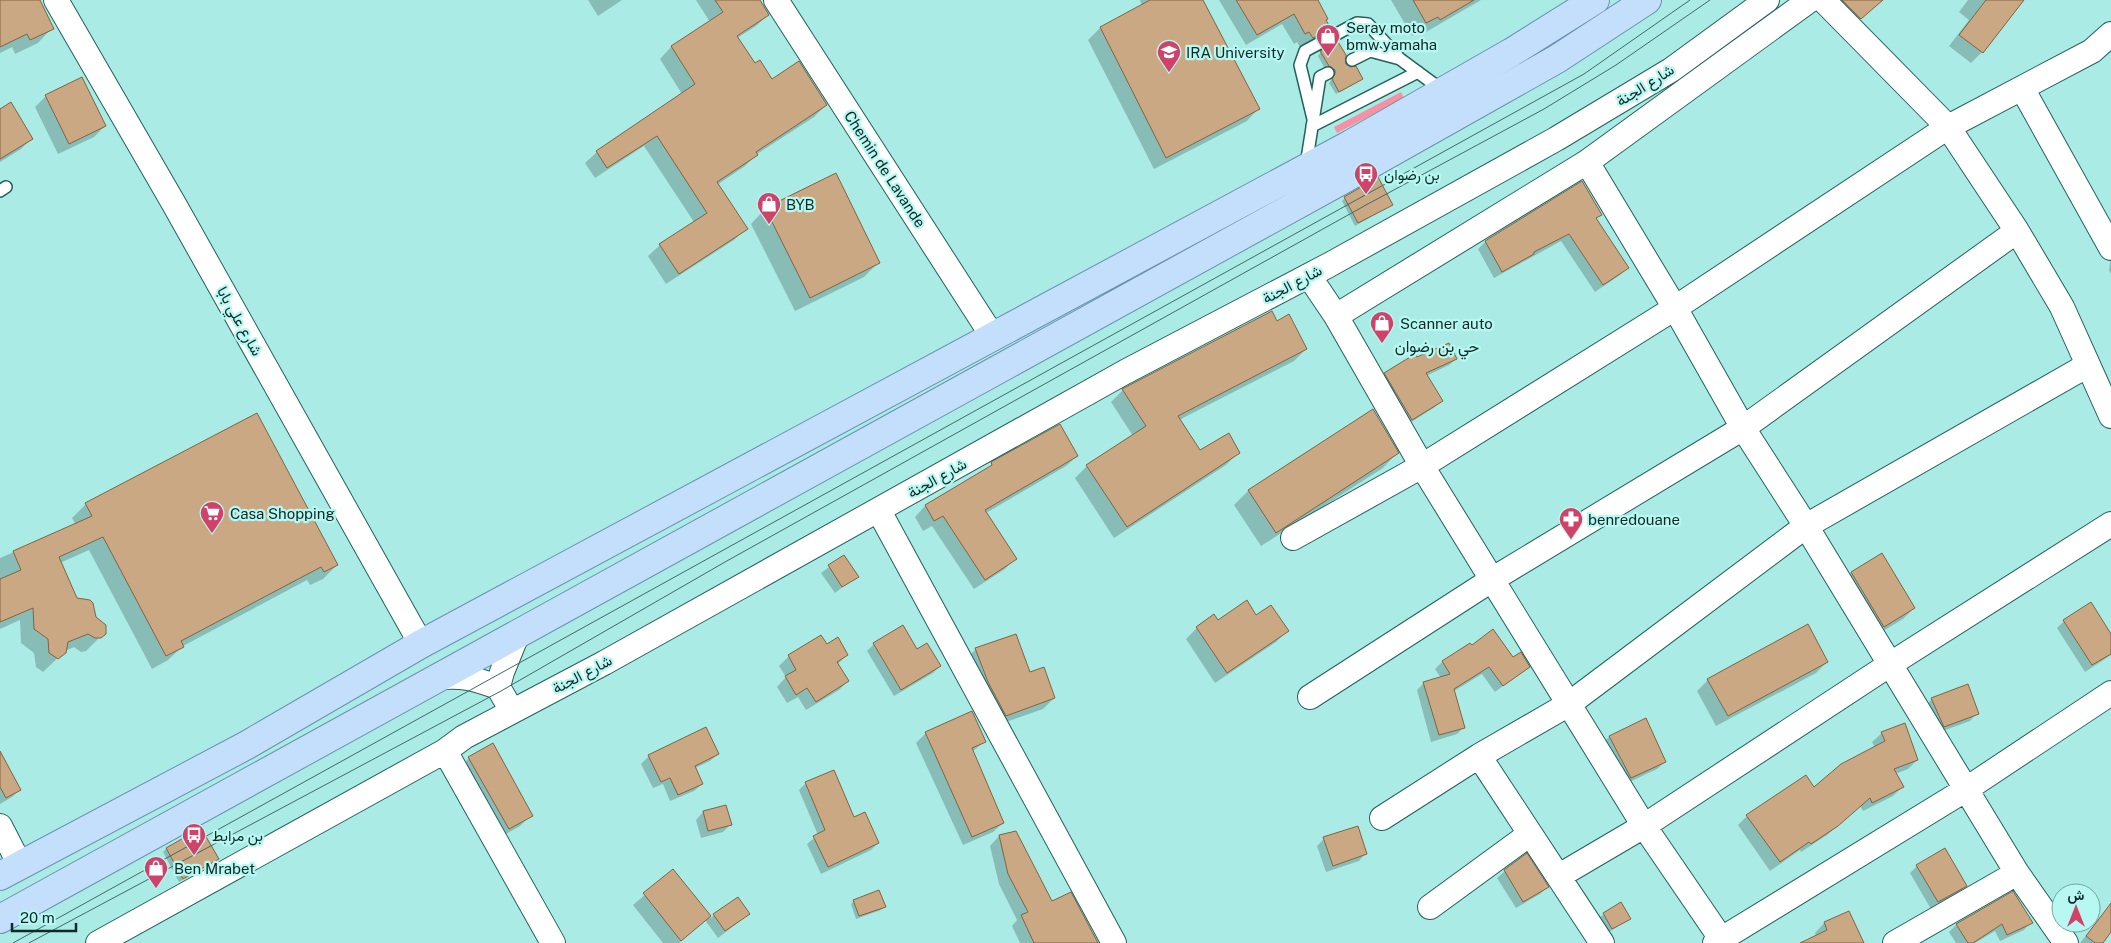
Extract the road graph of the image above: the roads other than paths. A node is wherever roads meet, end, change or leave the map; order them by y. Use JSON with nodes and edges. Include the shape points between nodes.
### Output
{"nodes":[{"id":1,"x":56,"y":0,"type":"edge"},
{"id":2,"x":776,"y":0,"type":"edge"},
{"id":3,"x":1595,"y":0,"type":"edge"},
{"id":4,"x":1647,"y":0,"type":"edge"},
{"id":5,"x":1768,"y":0,"type":"edge"},
{"id":6,"x":1810,"y":0,"type":"edge"},
{"id":7,"x":1823,"y":0,"type":"edge"},
{"id":8,"x":2111,"y":34,"type":"edge"},
{"id":9,"x":1400,"y":59,"type":"junction"},
{"id":10,"x":1352,"y":60,"type":"dead end"},
{"id":11,"x":1328,"y":72,"type":"dead end"},
{"id":12,"x":1418,"y":72,"type":"junction"},
{"id":13,"x":2022,"y":88,"type":"junction"},
{"id":14,"x":1444,"y":91,"type":"junction"},
{"id":15,"x":1313,"y":123,"type":"junction"},
{"id":16,"x":1948,"y":127,"type":"junction"},
{"id":17,"x":1587,"y":162,"type":"junction"},
{"id":18,"x":1305,"y":168,"type":"junction"},
{"id":19,"x":2017,"y":231,"type":"junction"},
{"id":20,"x":2111,"y":248,"type":"edge"},
{"id":21,"x":1308,"y":276,"type":"junction"},
{"id":22,"x":1676,"y":308,"type":"junction"},
{"id":23,"x":1336,"y":316,"type":"junction"},
{"id":24,"x":993,"y":337,"type":"junction"},
{"id":25,"x":2088,"y":365,"type":"junction"},
{"id":26,"x":2111,"y":416,"type":"edge"},
{"id":27,"x":1743,"y":428,"type":"junction"},
{"id":28,"x":1422,"y":466,"type":"junction"},
{"id":29,"x":879,"y":511,"type":"junction"},
{"id":30,"x":2111,"y":524,"type":"edge"},
{"id":31,"x":1806,"y":526,"type":"junction"},
{"id":32,"x":1293,"y":538,"type":"dead end"},
{"id":33,"x":1493,"y":579,"type":"junction"},
{"id":34,"x":517,"y":635,"type":"junction"},
{"id":35,"x":421,"y":644,"type":"junction"},
{"id":36,"x":1889,"y":665,"type":"junction"},
{"id":37,"x":436,"y":678,"type":"junction"},
{"id":38,"x":498,"y":687,"type":"junction"},
{"id":39,"x":2111,"y":693,"type":"edge"},
{"id":40,"x":1310,"y":697,"type":"dead end"},
{"id":41,"x":1569,"y":704,"type":"junction"},
{"id":42,"x":512,"y":711,"type":"junction"},
{"id":43,"x":445,"y":751,"type":"junction"},
{"id":44,"x":1479,"y":756,"type":"junction"},
{"id":45,"x":1965,"y":790,"type":"junction"},
{"id":46,"x":1382,"y":818,"type":"dead end"},
{"id":47,"x":0,"y":826,"type":"edge"},
{"id":48,"x":1644,"y":826,"type":"junction"},
{"id":49,"x":1530,"y":834,"type":"junction"},
{"id":50,"x":10,"y":870,"type":"edge"},
{"id":51,"x":2017,"y":873,"type":"junction"},
{"id":52,"x":1559,"y":876,"type":"junction"},
{"id":53,"x":1430,"y":907,"type":"dead end"},
{"id":54,"x":0,"y":919,"type":"edge"},
{"id":55,"x":1720,"y":942,"type":"edge"},
{"id":56,"x":98,"y":943,"type":"edge"},
{"id":57,"x":553,"y":943,"type":"edge"},
{"id":58,"x":1114,"y":943,"type":"edge"},
{"id":59,"x":1602,"y":943,"type":"edge"},
{"id":60,"x":1895,"y":943,"type":"edge"},
{"id":61,"x":2066,"y":943,"type":"edge"}],
"edges":[{"from":1,"to":35,"type":"street","name":"شارع علي بابا"},
{"from":2,"to":24,"type":"street","name":"Chemin de Lavande"},
{"from":3,"to":14,"type":"main road"},
{"from":4,"to":34,"type":"main road","via":[[1557,59],[1342,180]]},
{"from":5,"to":21,"type":"street","name":"شارع الجنة","via":[[1671,70],[1548,144]]},
{"from":6,"to":17,"type":"street"},
{"from":7,"to":16,"type":"street"},
{"from":8,"to":13,"type":"street","via":[[2092,51]]},
{"from":9,"to":10,"type":"lane","via":[[1370,51]]},
{"from":9,"to":12,"type":"lane"},
{"from":9,"to":15,"type":"lane","via":[[1368,24],[1357,23],[1305,51],[1300,65]]},
{"from":11,"to":15,"type":"lane","via":[[1320,77]]},
{"from":12,"to":14,"type":"lane"},
{"from":12,"to":15,"type":"lane"},
{"from":13,"to":16,"type":"street"},
{"from":13,"to":20,"type":"street"},
{"from":14,"to":18,"type":"main road"},
{"from":15,"to":18,"type":"lane"},
{"from":16,"to":19,"type":"street"},
{"from":16,"to":22,"type":"street"},
{"from":17,"to":22,"type":"street"},
{"from":17,"to":23,"type":"street"},
{"from":18,"to":24,"type":"main road"},
{"from":19,"to":25,"type":"street","via":[[2062,307]]},
{"from":19,"to":27,"type":"street"},
{"from":21,"to":23,"type":"street"},
{"from":21,"to":29,"type":"street","name":"شارع الجنة","via":[[1125,372]]},
{"from":22,"to":27,"type":"street"},
{"from":22,"to":28,"type":"street"},
{"from":23,"to":28,"type":"street"},
{"from":24,"to":35,"type":"main road"},
{"from":25,"to":26,"type":"street"},
{"from":25,"to":31,"type":"street"},
{"from":27,"to":31,"type":"street"},
{"from":27,"to":33,"type":"street"},
{"from":28,"to":32,"type":"street"},
{"from":28,"to":33,"type":"street"},
{"from":29,"to":42,"type":"street","name":"شارع الجنة"},
{"from":29,"to":58,"type":"street"},
{"from":30,"to":36,"type":"street"},
{"from":31,"to":36,"type":"street"},
{"from":31,"to":41,"type":"street"},
{"from":33,"to":40,"type":"street"},
{"from":33,"to":41,"type":"street"},
{"from":34,"to":37,"type":"main road"},
{"from":34,"to":38,"type":"street"},
{"from":35,"to":50,"type":"main road","via":[[246,744]]},
{"from":36,"to":45,"type":"street"},
{"from":36,"to":48,"type":"street"},
{"from":37,"to":38,"type":"street","via":[[464,676]]},
{"from":37,"to":54,"type":"main road"},
{"from":38,"to":42,"type":"street"},
{"from":39,"to":45,"type":"street"},
{"from":41,"to":44,"type":"street"},
{"from":41,"to":48,"type":"street"},
{"from":42,"to":43,"type":"street","name":"شارع الجنة"},
{"from":43,"to":56,"type":"street","name":"شارع الجنة"},
{"from":43,"to":57,"type":"street"},
{"from":44,"to":46,"type":"street"},
{"from":44,"to":49,"type":"street"},
{"from":45,"to":51,"type":"street"},
{"from":45,"to":55,"type":"street"},
{"from":47,"to":50,"type":"street"},
{"from":48,"to":52,"type":"street"},
{"from":48,"to":55,"type":"street"},
{"from":49,"to":52,"type":"street"},
{"from":49,"to":53,"type":"street"},
{"from":51,"to":60,"type":"street"},
{"from":51,"to":61,"type":"street"},
{"from":52,"to":59,"type":"street"}]}
